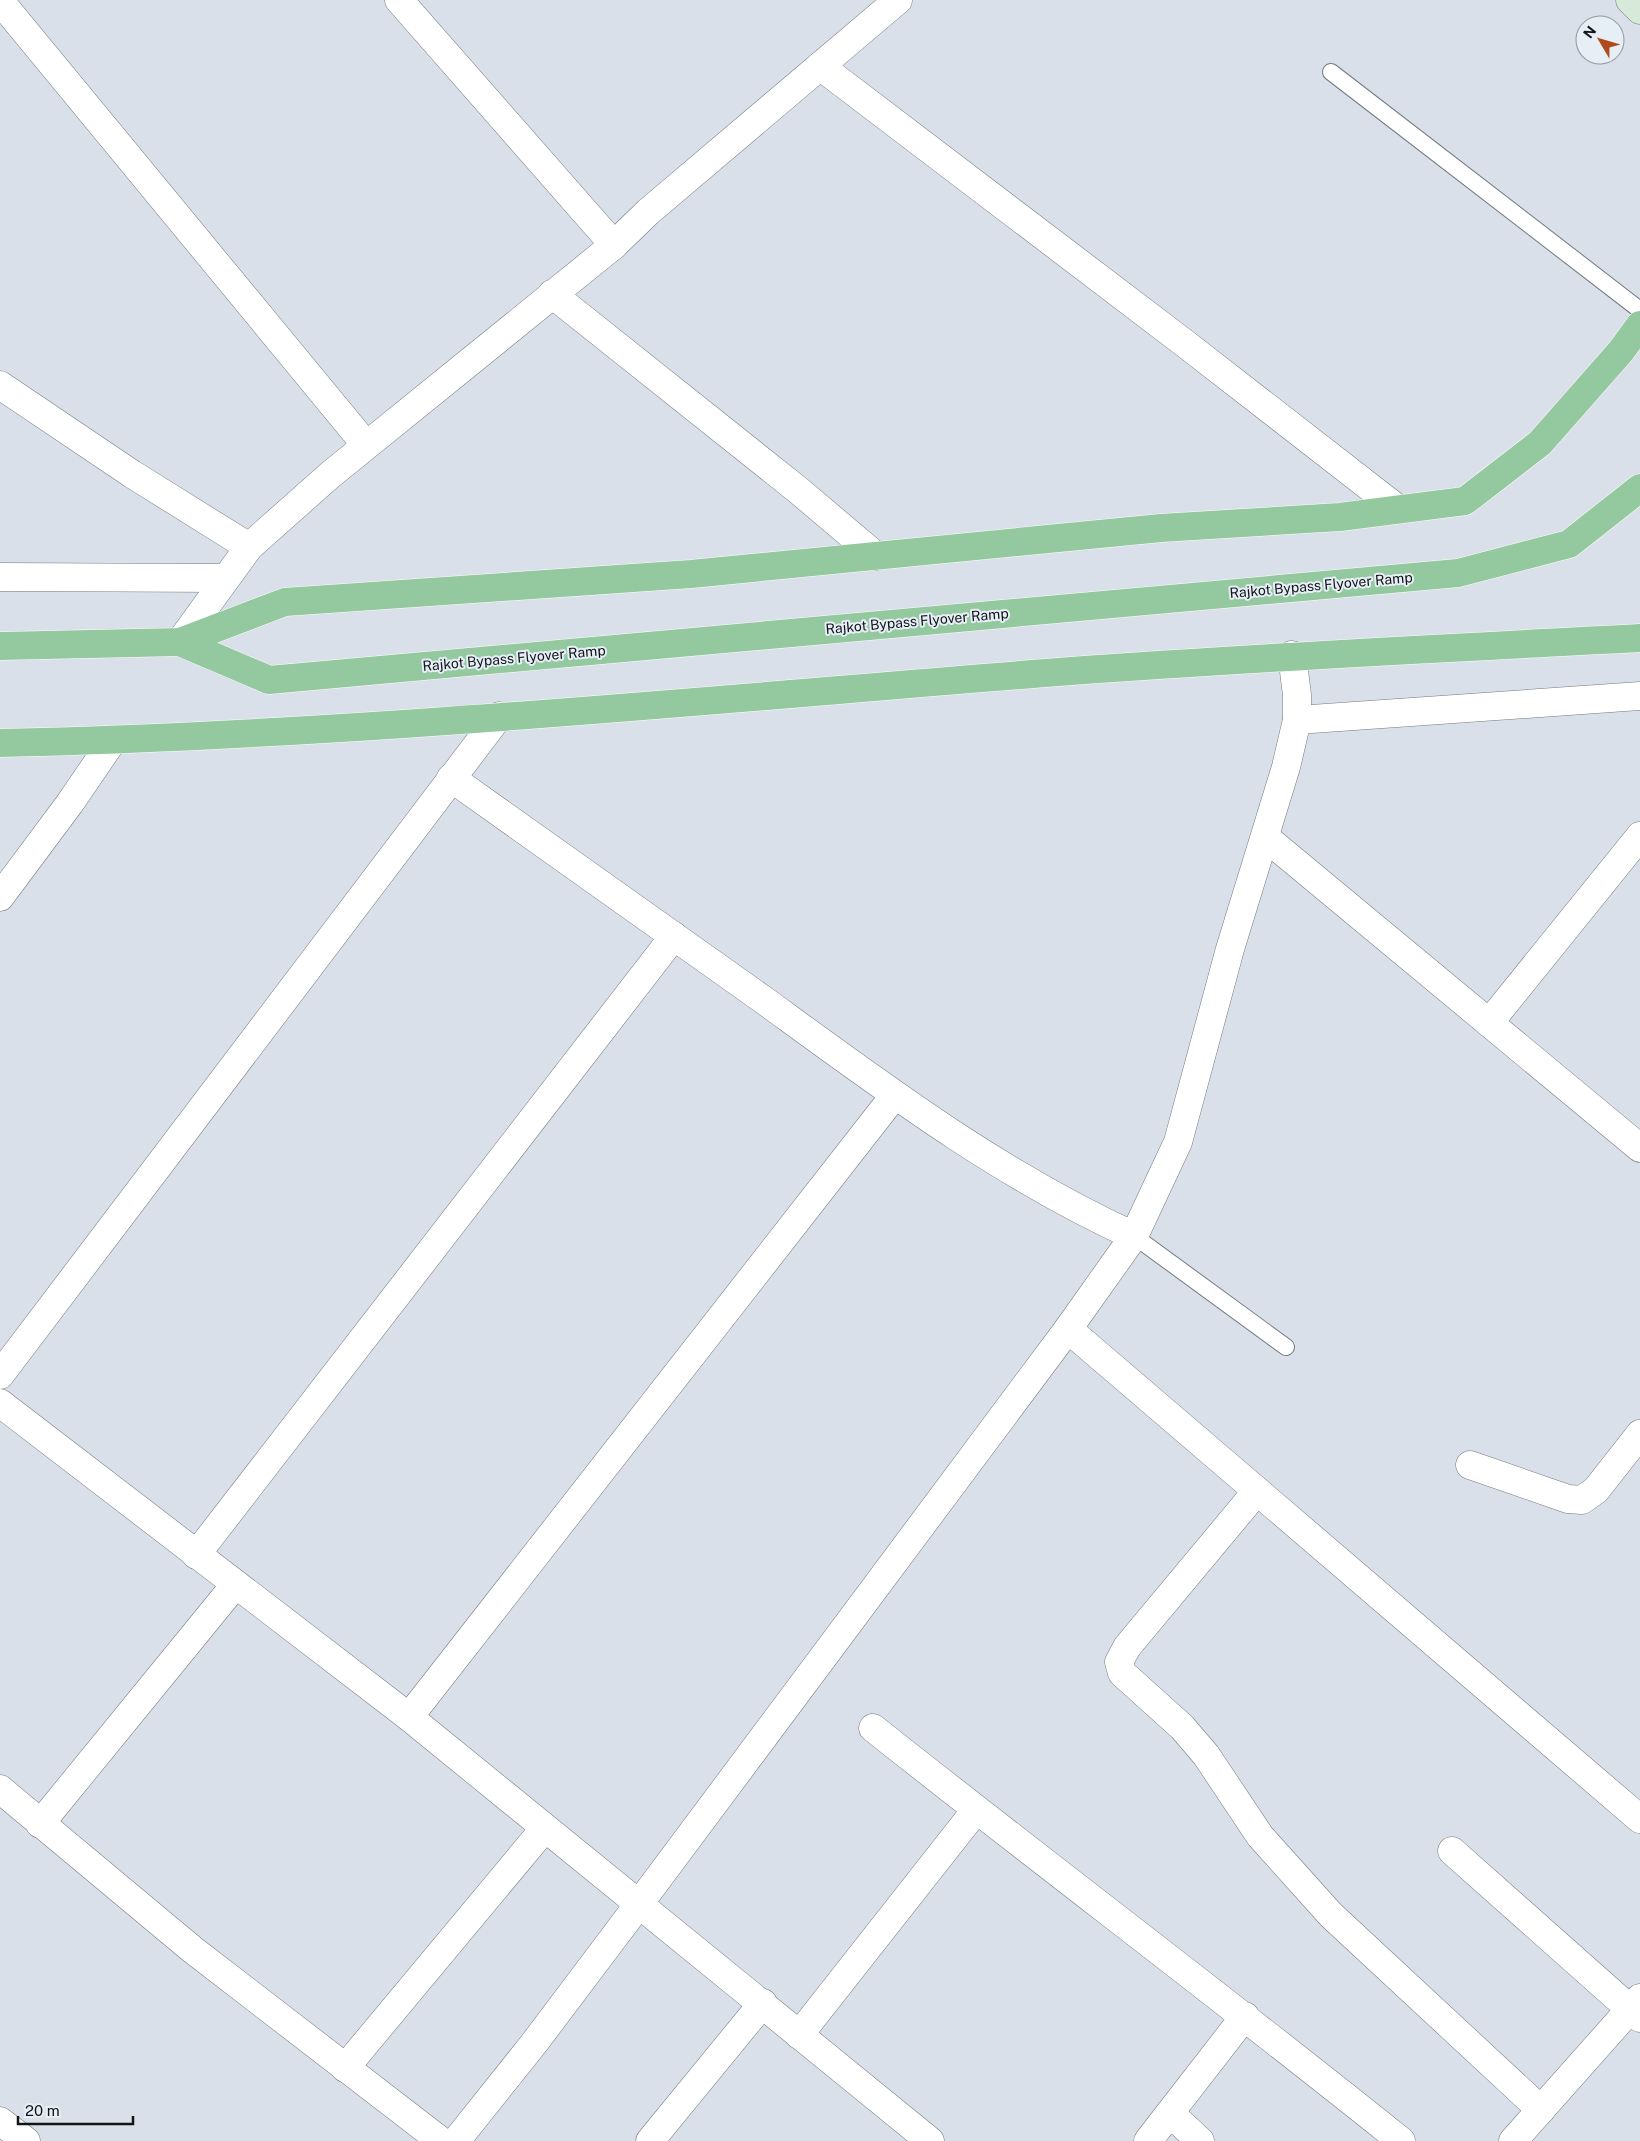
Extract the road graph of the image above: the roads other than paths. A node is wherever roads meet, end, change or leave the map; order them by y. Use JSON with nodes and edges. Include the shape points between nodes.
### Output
{"nodes":[{"id":1,"x":898,"y":0,"type":"edge"},
{"id":2,"x":1630,"y":0,"type":"edge"},
{"id":3,"x":0,"y":1,"type":"edge"},
{"id":4,"x":402,"y":1,"type":"edge"},
{"id":5,"x":1640,"y":10,"type":"edge"},
{"id":6,"x":820,"y":66,"type":"junction"},
{"id":7,"x":1331,"y":72,"type":"dead end"},
{"id":8,"x":614,"y":245,"type":"junction"},
{"id":9,"x":552,"y":294,"type":"junction"},
{"id":10,"x":1640,"y":310,"type":"edge"},
{"id":11,"x":1640,"y":325,"type":"edge"},
{"id":12,"x":0,"y":385,"type":"edge"},
{"id":13,"x":366,"y":445,"type":"junction"},
{"id":14,"x":1640,"y":488,"type":"edge"},
{"id":15,"x":1398,"y":509,"type":"junction"},
{"id":16,"x":249,"y":547,"type":"junction"},
{"id":17,"x":876,"y":556,"type":"junction"},
{"id":18,"x":0,"y":577,"type":"edge"},
{"id":19,"x":224,"y":578,"type":"junction"},
{"id":20,"x":1640,"y":638,"type":"edge"},
{"id":21,"x":180,"y":642,"type":"junction"},
{"id":22,"x":0,"y":646,"type":"edge"},
{"id":23,"x":1292,"y":655,"type":"junction"},
{"id":24,"x":1640,"y":696,"type":"edge"},
{"id":25,"x":499,"y":716,"type":"junction"},
{"id":26,"x":1297,"y":720,"type":"junction"},
{"id":27,"x":113,"y":740,"type":"junction"},
{"id":28,"x":0,"y":743,"type":"edge"},
{"id":29,"x":451,"y":778,"type":"junction"},
{"id":30,"x":1640,"y":836,"type":"edge"},
{"id":31,"x":1265,"y":837,"type":"junction"},
{"id":32,"x":0,"y":897,"type":"edge"},
{"id":33,"x":674,"y":936,"type":"junction"},
{"id":34,"x":1488,"y":1023,"type":"junction"},
{"id":35,"x":894,"y":1096,"type":"junction"},
{"id":36,"x":1640,"y":1148,"type":"edge"},
{"id":37,"x":1134,"y":1236,"type":"junction"},
{"id":38,"x":1068,"y":1329,"type":"junction"},
{"id":39,"x":1286,"y":1347,"type":"dead end"},
{"id":40,"x":0,"y":1375,"type":"edge"},
{"id":41,"x":0,"y":1403,"type":"edge"},
{"id":42,"x":1640,"y":1434,"type":"edge"},
{"id":43,"x":1470,"y":1465,"type":"dead end"},
{"id":44,"x":1257,"y":1491,"type":"junction"},
{"id":45,"x":196,"y":1555,"type":"junction"},
{"id":46,"x":236,"y":1585,"type":"junction"},
{"id":47,"x":409,"y":1717,"type":"junction"},
{"id":48,"x":873,"y":1728,"type":"dead end"},
{"id":49,"x":0,"y":1789,"type":"edge"},
{"id":50,"x":976,"y":1810,"type":"junction"},
{"id":51,"x":1640,"y":1819,"type":"edge"},
{"id":52,"x":40,"y":1824,"type":"junction"},
{"id":53,"x":544,"y":1828,"type":"junction"},
{"id":54,"x":1452,"y":1851,"type":"dead end"},
{"id":55,"x":639,"y":1904,"type":"junction"},
{"id":56,"x":763,"y":2003,"type":"junction"},
{"id":57,"x":1637,"y":2008,"type":"edge"},
{"id":58,"x":1245,"y":2016,"type":"junction"},
{"id":59,"x":799,"y":2035,"type":"junction"},
{"id":60,"x":345,"y":2068,"type":"junction"},
{"id":61,"x":1541,"y":2110,"type":"junction"},
{"id":62,"x":1170,"y":2113,"type":"junction"},
{"id":63,"x":0,"y":2121,"type":"edge"},
{"id":64,"x":26,"y":2141,"type":"edge"},
{"id":65,"x":441,"y":2141,"type":"edge"},
{"id":66,"x":456,"y":2141,"type":"edge"},
{"id":67,"x":650,"y":2141,"type":"edge"},
{"id":68,"x":930,"y":2141,"type":"edge"},
{"id":69,"x":1148,"y":2141,"type":"edge"},
{"id":70,"x":1200,"y":2141,"type":"edge"},
{"id":71,"x":1401,"y":2141,"type":"edge"},
{"id":72,"x":1513,"y":2141,"type":"edge"}],
"edges":[{"from":1,"to":6,"type":"street"},
{"from":2,"to":5,"type":"main road"},
{"from":3,"to":13,"type":"street"},
{"from":4,"to":8,"type":"street"},
{"from":6,"to":8,"type":"street","via":[[648,212]]},
{"from":6,"to":15,"type":"street"},
{"from":7,"to":10,"type":"lane"},
{"from":8,"to":9,"type":"street"},
{"from":9,"to":13,"type":"street"},
{"from":9,"to":17,"type":"street"},
{"from":11,"to":15,"type":"highway","via":[[1540,443],[1465,501]]},
{"from":12,"to":16,"type":"street","via":[[132,474]]},
{"from":13,"to":16,"type":"street"},
{"from":14,"to":21,"type":"highway","name":"Rajkot Bypass Flyover Ramp","via":[[1569,544],[1458,573],[270,680]]},
{"from":15,"to":17,"type":"highway","via":[[1340,517],[1161,528]]},
{"from":16,"to":19,"type":"street"},
{"from":17,"to":21,"type":"highway","via":[[691,574],[285,602]]},
{"from":18,"to":19,"type":"street"},
{"from":19,"to":21,"type":"street"},
{"from":20,"to":23,"type":"highway"},
{"from":21,"to":22,"type":"highway"},
{"from":23,"to":25,"type":"highway"},
{"from":23,"to":26,"type":"street"},
{"from":24,"to":26,"type":"street"},
{"from":25,"to":27,"type":"highway"},
{"from":25,"to":29,"type":"street"},
{"from":26,"to":31,"type":"street"},
{"from":27,"to":28,"type":"highway"},
{"from":27,"to":32,"type":"street"},
{"from":29,"to":33,"type":"street"},
{"from":29,"to":40,"type":"street"},
{"from":30,"to":34,"type":"street"},
{"from":31,"to":34,"type":"street"},
{"from":31,"to":37,"type":"street","via":[[1230,949],[1178,1142]]},
{"from":33,"to":35,"type":"street"},
{"from":33,"to":45,"type":"street"},
{"from":34,"to":36,"type":"street"},
{"from":35,"to":37,"type":"street","via":[[1037,1188]]},
{"from":35,"to":47,"type":"street"},
{"from":37,"to":38,"type":"street"},
{"from":37,"to":39,"type":"lane"},
{"from":38,"to":44,"type":"street"},
{"from":38,"to":55,"type":"street"},
{"from":41,"to":45,"type":"street"},
{"from":42,"to":43,"type":"street","via":[[1596,1490],[1582,1500],[1568,1499]]},
{"from":44,"to":51,"type":"street"},
{"from":44,"to":61,"type":"street","via":[[1127,1647],[1119,1662],[1122,1673],[1182,1727],[1206,1755],[1260,1836],[1331,1915]]},
{"from":45,"to":46,"type":"street"},
{"from":46,"to":47,"type":"street"},
{"from":46,"to":52,"type":"street"},
{"from":47,"to":53,"type":"street"},
{"from":48,"to":50,"type":"street"},
{"from":49,"to":52,"type":"street"},
{"from":50,"to":58,"type":"street"},
{"from":50,"to":59,"type":"street"},
{"from":52,"to":60,"type":"street","via":[[193,1950]]},
{"from":53,"to":55,"type":"street"},
{"from":53,"to":60,"type":"street"},
{"from":54,"to":57,"type":"street"},
{"from":55,"to":56,"type":"street"},
{"from":55,"to":66,"type":"street"},
{"from":56,"to":59,"type":"street"},
{"from":56,"to":67,"type":"street"},
{"from":57,"to":61,"type":"street"},
{"from":58,"to":62,"type":"street"},
{"from":58,"to":71,"type":"street"},
{"from":59,"to":68,"type":"street"},
{"from":60,"to":65,"type":"street"},
{"from":61,"to":72,"type":"street"},
{"from":62,"to":69,"type":"street"},
{"from":62,"to":70,"type":"street"},
{"from":63,"to":64,"type":"street"}]}
